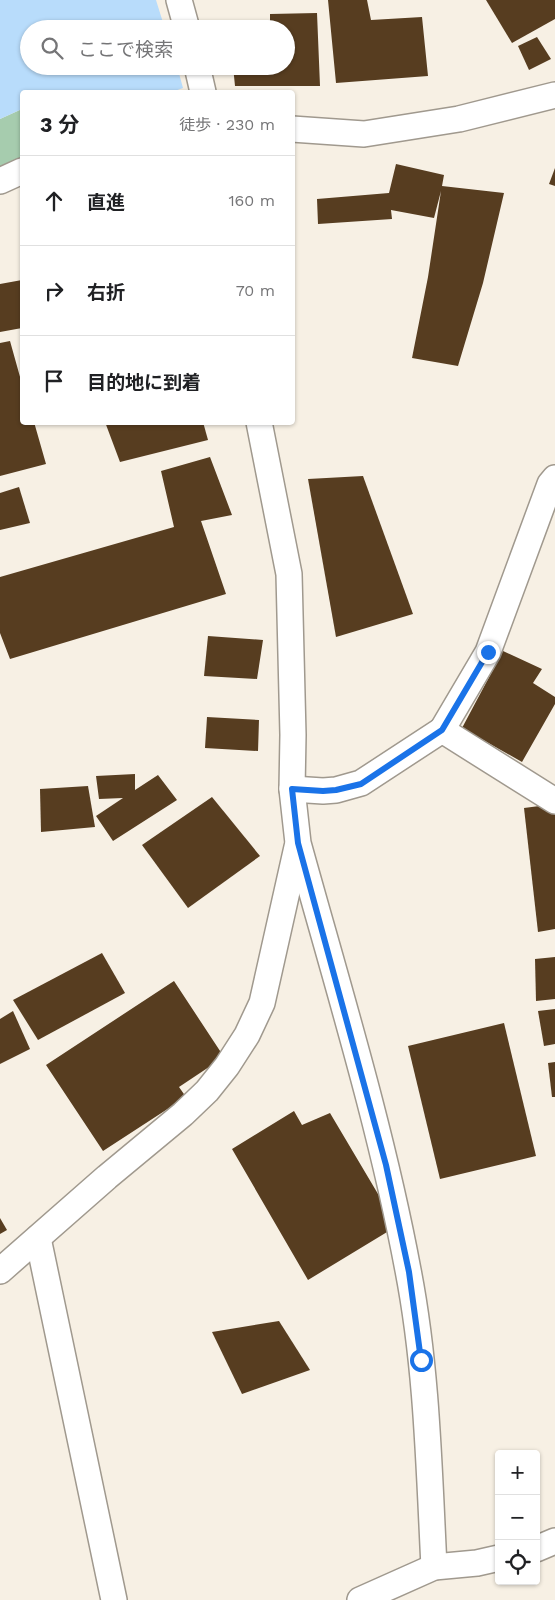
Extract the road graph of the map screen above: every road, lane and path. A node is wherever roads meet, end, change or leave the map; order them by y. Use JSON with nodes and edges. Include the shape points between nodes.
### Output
{"nodes":[{"id":1,"x":180,"y":0,"type":"edge"},
{"id":2,"x":185,"y":20,"type":"edge"},
{"id":3,"x":199,"y":75,"type":"edge"},
{"id":4,"x":203,"y":90,"type":"edge"},
{"id":5,"x":555,"y":95,"type":"edge"},
{"id":6,"x":295,"y":129,"type":"edge"},
{"id":7,"x":20,"y":172,"type":"edge"},
{"id":8,"x":0,"y":181,"type":"edge"},
{"id":9,"x":260,"y":425,"type":"edge"},
{"id":10,"x":555,"y":478,"type":"edge"},
{"id":11,"x":442,"y":730,"type":"junction"},
{"id":12,"x":292,"y":789,"type":"junction"},
{"id":13,"x":555,"y":801,"type":"edge"},
{"id":14,"x":298,"y":843,"type":"junction"},
{"id":15,"x":38,"y":1238,"type":"junction"},
{"id":16,"x":0,"y":1271,"type":"edge"},
{"id":17,"x":555,"y":1541,"type":"edge"},
{"id":18,"x":540,"y":1547,"type":"edge"},
{"id":19,"x":495,"y":1559,"type":"edge"},
{"id":20,"x":434,"y":1567,"type":"junction"},
{"id":21,"x":114,"y":1600,"type":"edge"},
{"id":22,"x":360,"y":1600,"type":"edge"}],
"edges":[{"from":1,"to":2,"type":"street"},
{"from":3,"to":4,"type":"street"},
{"from":5,"to":6,"type":"street","via":[[459,120],[364,134]]},
{"from":7,"to":8,"type":"street"},
{"from":9,"to":12,"type":"street","via":[[289,574]]},
{"from":10,"to":11,"type":"street","via":[[550,484],[488,652]]},
{"from":11,"to":12,"type":"street","via":[[361,784],[323,791]]},
{"from":11,"to":13,"type":"street"},
{"from":12,"to":14,"type":"street"},
{"from":14,"to":15,"type":"street","via":[[262,1003],[227,1066],[183,1114]]},
{"from":14,"to":20,"type":"street","via":[[386,1165],[409,1272],[421,1360]]},
{"from":15,"to":16,"type":"street"},
{"from":15,"to":21,"type":"street"},
{"from":17,"to":18,"type":"street"},
{"from":19,"to":20,"type":"street"},
{"from":20,"to":22,"type":"street"}]}
